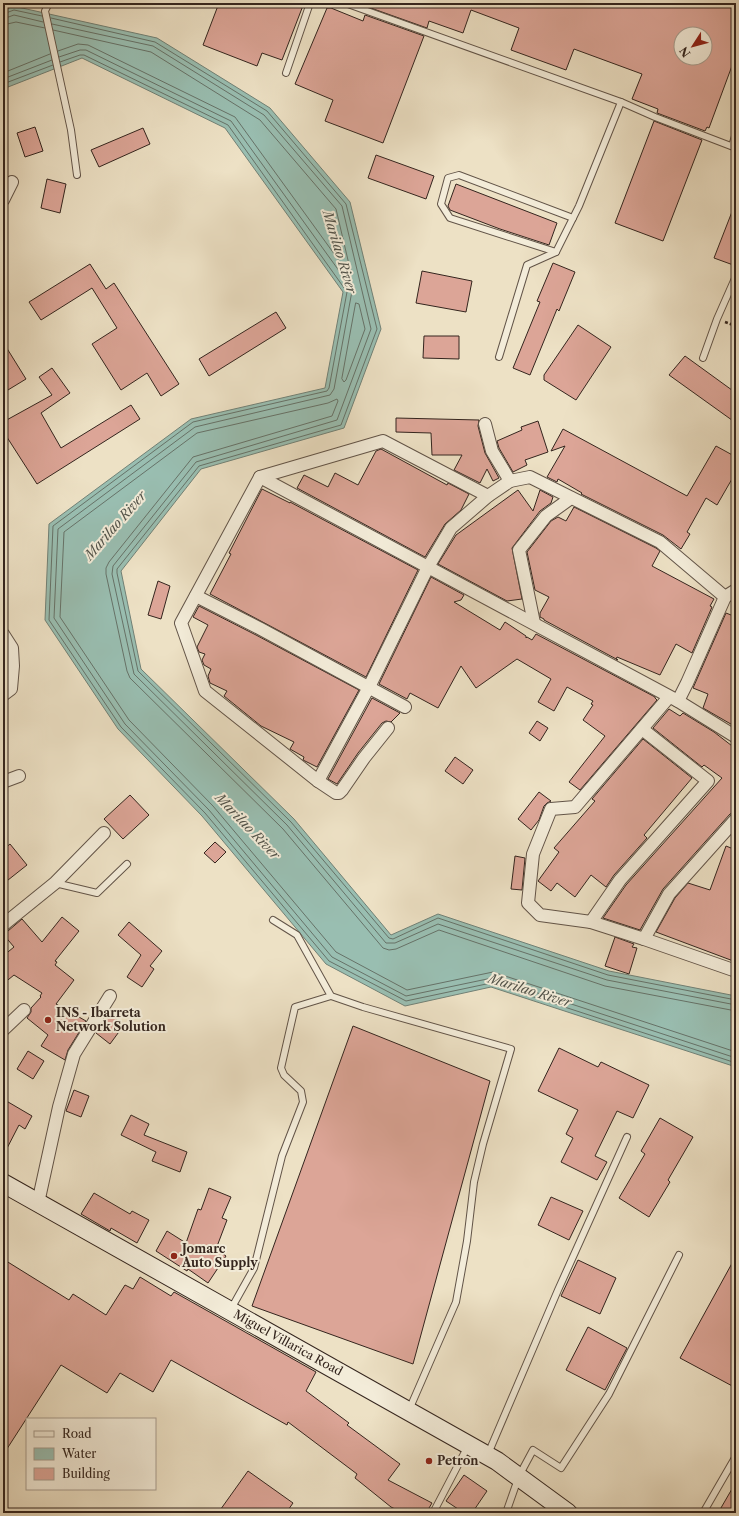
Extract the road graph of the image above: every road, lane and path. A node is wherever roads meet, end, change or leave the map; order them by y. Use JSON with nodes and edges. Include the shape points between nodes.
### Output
{"nodes":[{"id":1,"x":49,"y":3,"type":"edge"},
{"id":2,"x":310,"y":3,"type":"edge"},
{"id":3,"x":345,"y":3,"type":"edge"},
{"id":4,"x":286,"y":73,"type":"dead end"},
{"id":5,"x":621,"y":102,"type":"junction"},
{"id":6,"x":736,"y":133,"type":"edge"},
{"id":7,"x":734,"y":147,"type":"edge"},
{"id":8,"x":77,"y":175,"type":"dead end"},
{"id":9,"x":12,"y":182,"type":"dead end"},
{"id":10,"x":3,"y":200,"type":"edge"},
{"id":11,"x":573,"y":218,"type":"junction"},
{"id":12,"x":556,"y":252,"type":"junction"},
{"id":13,"x":736,"y":276,"type":"edge"},
{"id":14,"x":499,"y":357,"type":"dead end"},
{"id":15,"x":703,"y":358,"type":"dead end"},
{"id":16,"x":485,"y":424,"type":"dead end"},
{"id":17,"x":260,"y":477,"type":"junction"},
{"id":18,"x":510,"y":481,"type":"junction"},
{"id":19,"x":488,"y":496,"type":"junction"},
{"id":20,"x":571,"y":498,"type":"junction"},
{"id":21,"x":428,"y":567,"type":"junction"},
{"id":22,"x":736,"y":590,"type":"edge"},
{"id":23,"x":196,"y":596,"type":"junction"},
{"id":24,"x":725,"y":597,"type":"junction"},
{"id":25,"x":534,"y":623,"type":"junction"},
{"id":26,"x":3,"y":634,"type":"edge"},
{"id":27,"x":369,"y":687,"type":"junction"},
{"id":28,"x":3,"y":695,"type":"edge"},
{"id":29,"x":673,"y":699,"type":"junction"},
{"id":30,"x":405,"y":707,"type":"dead end"},
{"id":31,"x":388,"y":728,"type":"dead end"},
{"id":32,"x":642,"y":729,"type":"junction"},
{"id":33,"x":736,"y":737,"type":"edge"},
{"id":34,"x":19,"y":776,"type":"dead end"},
{"id":35,"x":318,"y":781,"type":"junction"},
{"id":36,"x":3,"y":782,"type":"edge"},
{"id":37,"x":736,"y":819,"type":"edge"},
{"id":38,"x":104,"y":833,"type":"dead end"},
{"id":39,"x":127,"y":864,"type":"dead end"},
{"id":40,"x":55,"y":882,"type":"junction"},
{"id":41,"x":273,"y":920,"type":"dead end"},
{"id":42,"x":591,"y":922,"type":"junction"},
{"id":43,"x":3,"y":925,"type":"edge"},
{"id":44,"x":644,"y":939,"type":"junction"},
{"id":45,"x":736,"y":971,"type":"edge"},
{"id":46,"x":110,"y":996,"type":"dead end"},
{"id":47,"x":331,"y":996,"type":"junction"},
{"id":48,"x":24,"y":1010,"type":"dead end"},
{"id":49,"x":3,"y":1030,"type":"edge"},
{"id":50,"x":627,"y":1137,"type":"dead end"},
{"id":51,"x":3,"y":1183,"type":"edge"},
{"id":52,"x":38,"y":1203,"type":"junction"},
{"id":53,"x":679,"y":1255,"type":"dead end"},
{"id":54,"x":231,"y":1311,"type":"junction"},
{"id":55,"x":409,"y":1411,"type":"junction"},
{"id":56,"x":469,"y":1445,"type":"junction"},
{"id":57,"x":487,"y":1456,"type":"junction"},
{"id":58,"x":736,"y":1456,"type":"edge"},
{"id":59,"x":519,"y":1476,"type":"junction"},
{"id":60,"x":433,"y":1513,"type":"edge"},
{"id":61,"x":506,"y":1513,"type":"edge"},
{"id":62,"x":568,"y":1513,"type":"edge"},
{"id":63,"x":703,"y":1513,"type":"edge"}],
"edges":[{"from":1,"to":8,"type":"lane","via":[[45,10],[71,130]]},
{"from":2,"to":4,"type":"lane"},
{"from":3,"to":5,"type":"lane"},
{"from":5,"to":7,"type":"lane"},
{"from":5,"to":11,"type":"lane"},
{"from":6,"to":7,"type":"lane"},
{"from":9,"to":10,"type":"street"},
{"from":11,"to":12,"type":"lane"},
{"from":11,"to":12,"type":"lane","via":[[459,175],[448,178],[441,204],[450,218]]},
{"from":12,"to":14,"type":"lane","via":[[526,265]]},
{"from":13,"to":15,"type":"lane"},
{"from":16,"to":18,"type":"street","via":[[492,451]]},
{"from":17,"to":19,"type":"street","via":[[383,441]]},
{"from":17,"to":21,"type":"street"},
{"from":17,"to":23,"type":"street"},
{"from":18,"to":19,"type":"street"},
{"from":18,"to":20,"type":"street","via":[[530,477]]},
{"from":19,"to":21,"type":"street","via":[[451,528]]},
{"from":20,"to":24,"type":"street","via":[[660,542]]},
{"from":20,"to":25,"type":"street","via":[[546,516],[519,550]]},
{"from":21,"to":25,"type":"street"},
{"from":21,"to":27,"type":"street"},
{"from":22,"to":24,"type":"street"},
{"from":23,"to":27,"type":"street"},
{"from":23,"to":35,"type":"street","via":[[181,623],[205,691]]},
{"from":24,"to":29,"type":"street","via":[[687,683]]},
{"from":25,"to":29,"type":"street"},
{"from":26,"to":28,"type":"street","via":[[12,648],[14,666],[11,689]]},
{"from":27,"to":30,"type":"street"},
{"from":27,"to":35,"type":"street"},
{"from":29,"to":32,"type":"street"},
{"from":29,"to":33,"type":"street"},
{"from":31,"to":35,"type":"street","via":[[339,793]]},
{"from":32,"to":42,"type":"street","via":[[708,781],[620,880]]},
{"from":32,"to":42,"type":"street","via":[[575,807],[551,809],[533,854],[528,903],[540,915]]},
{"from":34,"to":36,"type":"street"},
{"from":37,"to":44,"type":"street","via":[[669,894]]},
{"from":38,"to":40,"type":"street"},
{"from":39,"to":40,"type":"lane","via":[[97,893]]},
{"from":40,"to":43,"type":"street"},
{"from":41,"to":47,"type":"lane","via":[[297,935]]},
{"from":42,"to":44,"type":"street"},
{"from":44,"to":45,"type":"street"},
{"from":46,"to":52,"type":"street","via":[[74,1054],[59,1107]]},
{"from":47,"to":54,"type":"lane","via":[[295,1007],[281,1068],[284,1075],[301,1091],[303,1102],[282,1156],[254,1268]]},
{"from":47,"to":55,"type":"lane","via":[[511,1049],[474,1182],[456,1302]]},
{"from":48,"to":49,"type":"street"},
{"from":50,"to":57,"type":"lane"},
{"from":51,"to":52,"type":"main road","name":"Miguel Villarica Road"},
{"from":52,"to":54,"type":"main road","name":"Miguel Villarica Road"},
{"from":53,"to":59,"type":"lane","via":[[609,1394],[561,1468],[533,1450]]},
{"from":54,"to":55,"type":"main road","name":"Miguel Villarica Road"},
{"from":55,"to":56,"type":"main road","name":"Miguel Villarica Road"},
{"from":56,"to":57,"type":"main road","name":"Miguel Villarica Road"},
{"from":56,"to":60,"type":"lane"},
{"from":57,"to":59,"type":"main road","name":"Miguel Villarica Road"},
{"from":58,"to":63,"type":"lane"},
{"from":59,"to":61,"type":"lane"},
{"from":59,"to":62,"type":"main road","name":"Miguel Villarica Road"}]}
